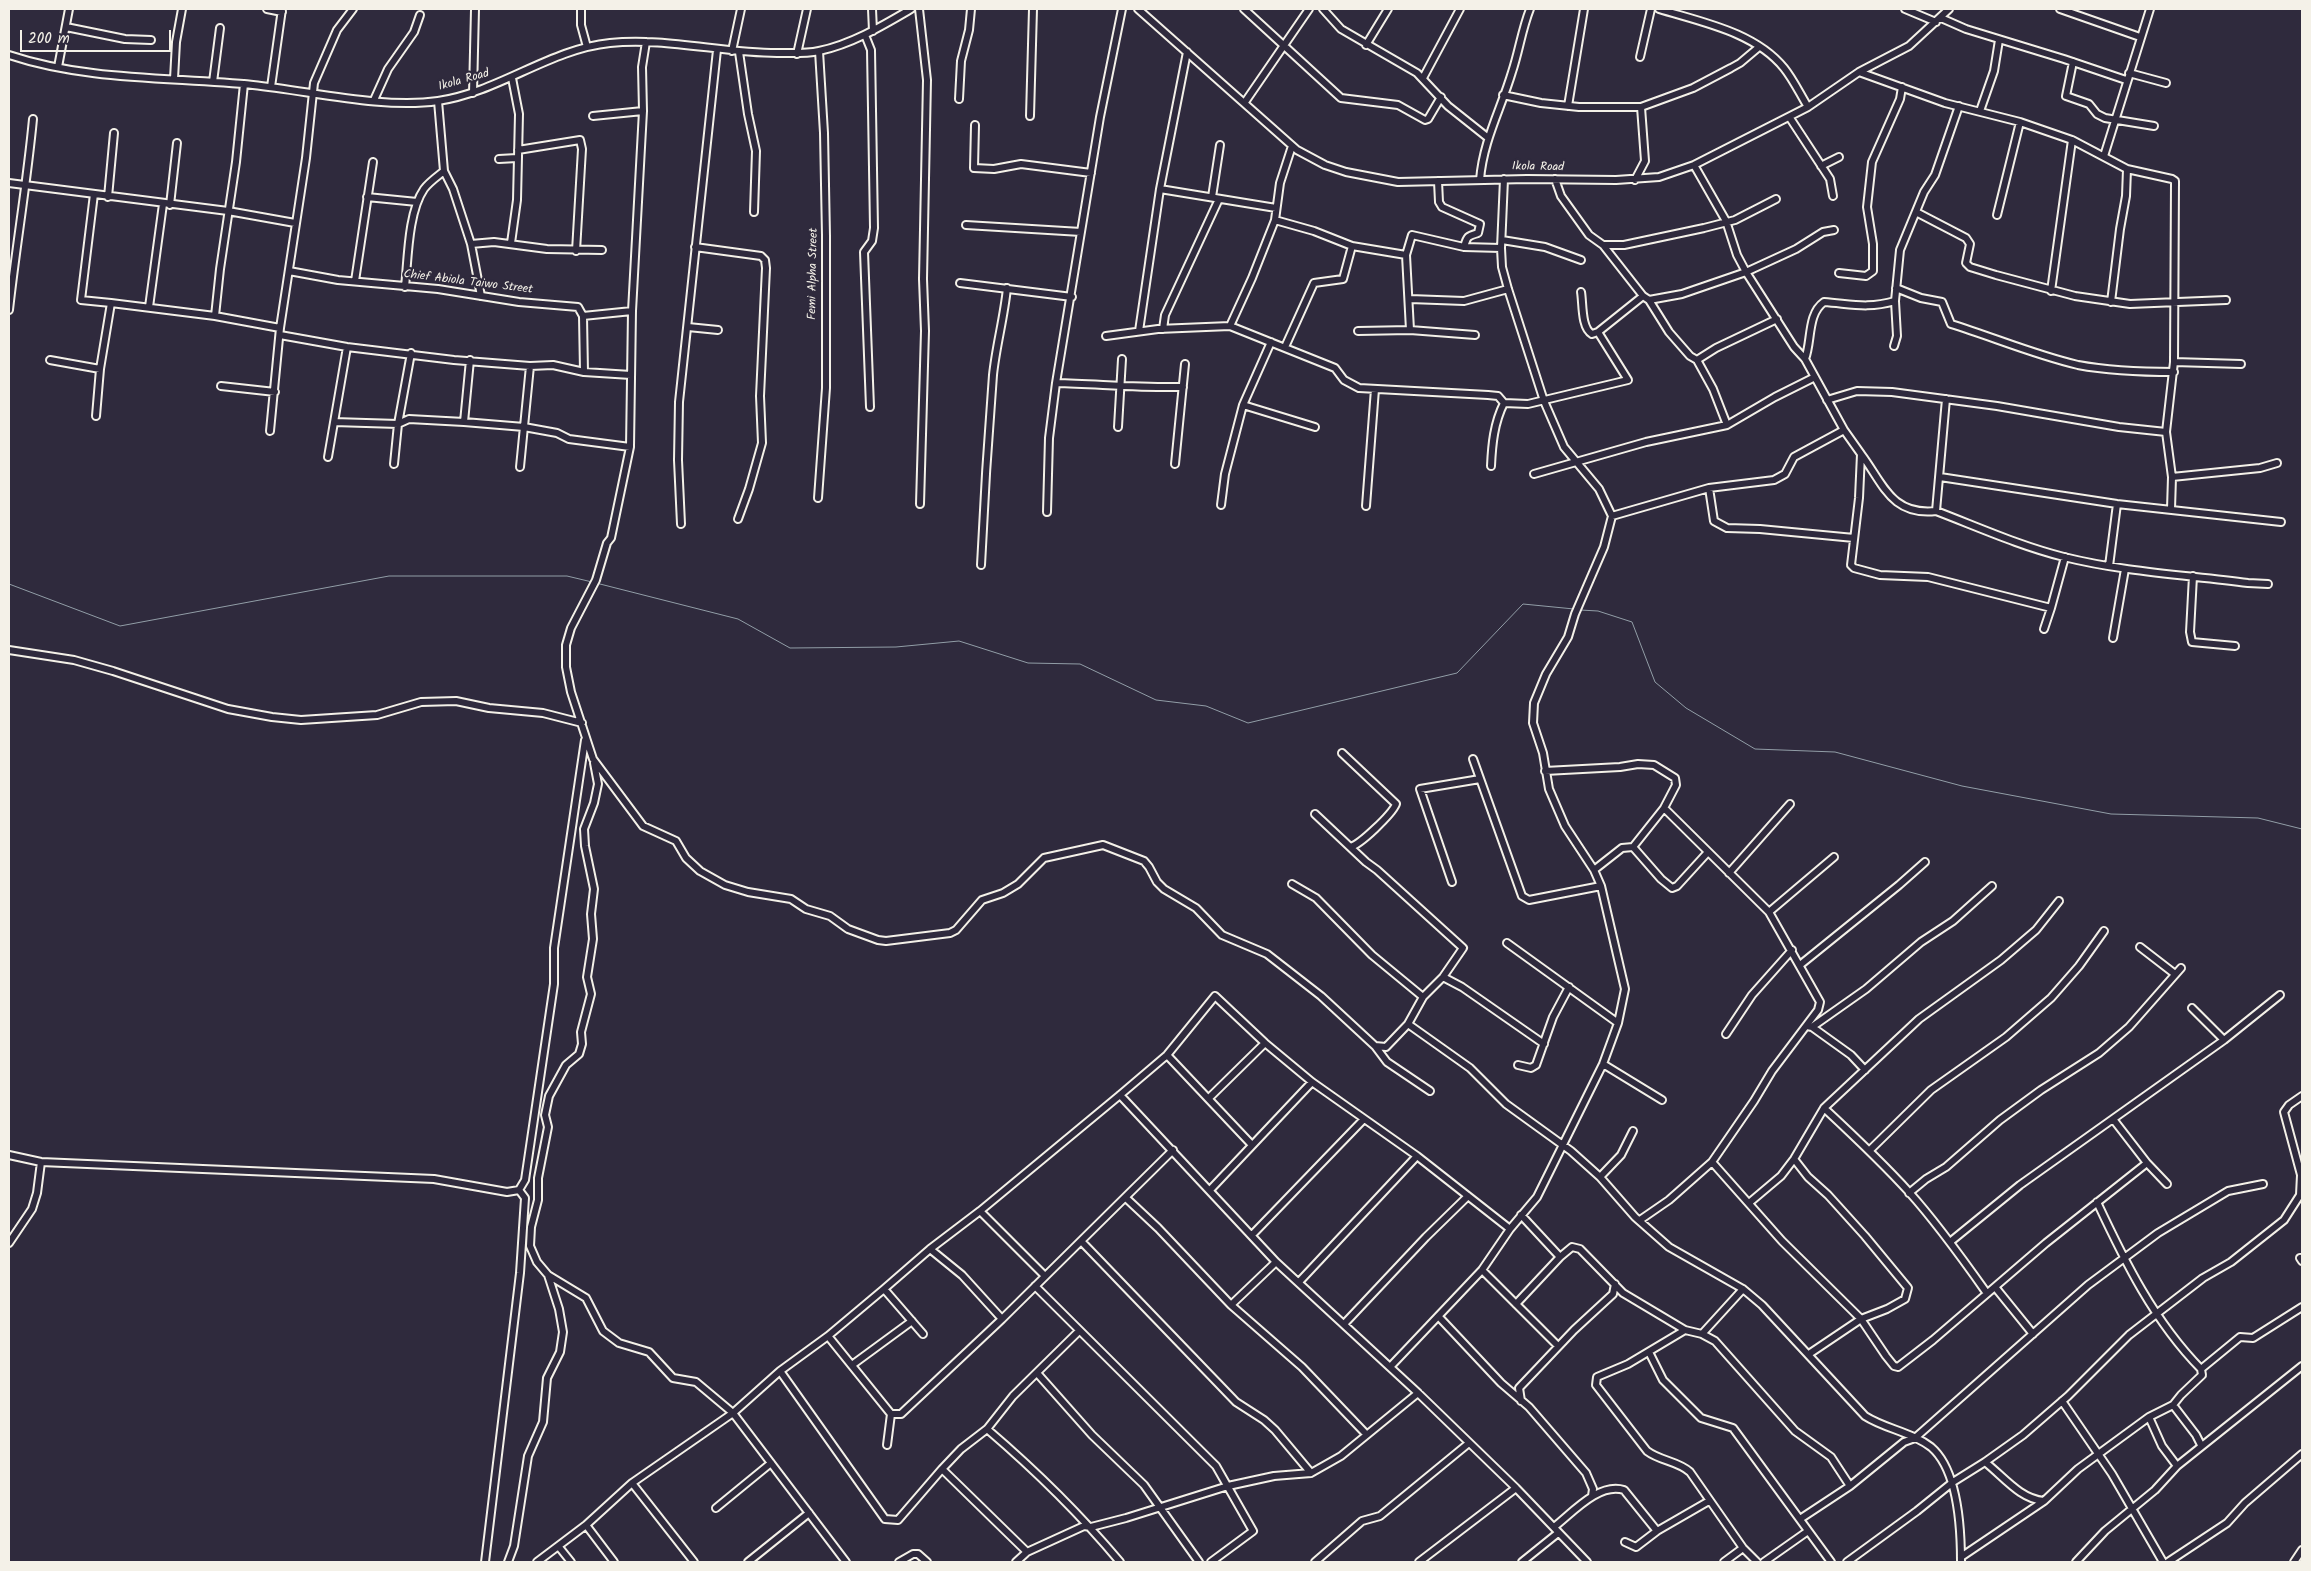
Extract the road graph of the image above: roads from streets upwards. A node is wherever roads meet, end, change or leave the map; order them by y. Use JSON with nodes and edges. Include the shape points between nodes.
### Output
{"nodes":[{"id":1,"x":69,"y":9,"type":"edge"},
{"id":2,"x":182,"y":9,"type":"edge"},
{"id":3,"x":267,"y":9,"type":"edge"},
{"id":4,"x":353,"y":9,"type":"edge"},
{"id":5,"x":475,"y":9,"type":"edge"},
{"id":6,"x":581,"y":9,"type":"edge"},
{"id":7,"x":741,"y":9,"type":"edge"},
{"id":8,"x":807,"y":9,"type":"edge"},
{"id":9,"x":872,"y":9,"type":"edge"},
{"id":10,"x":912,"y":9,"type":"edge"},
{"id":11,"x":919,"y":9,"type":"edge"},
{"id":12,"x":970,"y":9,"type":"edge"},
{"id":13,"x":1032,"y":9,"type":"edge"},
{"id":14,"x":1122,"y":9,"type":"edge"},
{"id":15,"x":1138,"y":9,"type":"edge"},
{"id":16,"x":1244,"y":9,"type":"edge"},
{"id":17,"x":1309,"y":9,"type":"edge"},
{"id":18,"x":1323,"y":9,"type":"edge"},
{"id":19,"x":1388,"y":9,"type":"edge"},
{"id":20,"x":1460,"y":9,"type":"edge"},
{"id":21,"x":1530,"y":9,"type":"edge"},
{"id":22,"x":1584,"y":9,"type":"edge"},
{"id":23,"x":1651,"y":9,"type":"edge"},
{"id":24,"x":1660,"y":9,"type":"edge"},
{"id":25,"x":1905,"y":9,"type":"edge"},
{"id":26,"x":1950,"y":9,"type":"edge"},
{"id":27,"x":2060,"y":9,"type":"edge"},
{"id":28,"x":2150,"y":9,"type":"edge"},
{"id":29,"x":282,"y":10,"type":"edge"},
{"id":30,"x":420,"y":16,"type":"dead end"},
{"id":31,"x":1939,"y":20,"type":"junction"},
{"id":32,"x":66,"y":27,"type":"junction"},
{"id":33,"x":220,"y":28,"type":"dead end"},
{"id":34,"x":873,"y":31,"type":"junction"},
{"id":35,"x":865,"y":35,"type":"junction"},
{"id":36,"x":2140,"y":37,"type":"junction"},
{"id":37,"x":151,"y":40,"type":"dead end"},
{"id":38,"x":1999,"y":40,"type":"junction"},
{"id":39,"x":646,"y":42,"type":"junction"},
{"id":40,"x":1285,"y":44,"type":"junction"},
{"id":41,"x":1366,"y":45,"type":"junction"},
{"id":42,"x":587,"y":47,"type":"junction"},
{"id":43,"x":1759,"y":47,"type":"junction"},
{"id":44,"x":717,"y":50,"type":"junction"},
{"id":45,"x":732,"y":51,"type":"junction"},
{"id":46,"x":819,"y":51,"type":"junction"},
{"id":47,"x":739,"y":52,"type":"junction"},
{"id":48,"x":1187,"y":52,"type":"junction"},
{"id":49,"x":797,"y":54,"type":"junction"},
{"id":50,"x":9,"y":55,"type":"edge"},
{"id":51,"x":1640,"y":57,"type":"dead end"},
{"id":52,"x":2072,"y":62,"type":"junction"},
{"id":53,"x":58,"y":67,"type":"junction"},
{"id":54,"x":1859,"y":72,"type":"junction"},
{"id":55,"x":2129,"y":73,"type":"junction"},
{"id":56,"x":512,"y":78,"type":"junction"},
{"id":57,"x":1423,"y":78,"type":"junction"},
{"id":58,"x":174,"y":79,"type":"junction"},
{"id":59,"x":2126,"y":80,"type":"junction"},
{"id":60,"x":213,"y":82,"type":"junction"},
{"id":61,"x":2166,"y":83,"type":"dead end"},
{"id":62,"x":244,"y":84,"type":"junction"},
{"id":63,"x":272,"y":87,"type":"junction"},
{"id":64,"x":1902,"y":87,"type":"junction"},
{"id":65,"x":313,"y":92,"type":"junction"},
{"id":66,"x":473,"y":93,"type":"junction"},
{"id":67,"x":1503,"y":95,"type":"junction"},
{"id":68,"x":1441,"y":97,"type":"junction"},
{"id":69,"x":959,"y":98,"type":"dead end"},
{"id":70,"x":374,"y":100,"type":"junction"},
{"id":71,"x":438,"y":101,"type":"junction"},
{"id":72,"x":1246,"y":102,"type":"junction"},
{"id":73,"x":1568,"y":106,"type":"junction"},
{"id":74,"x":1960,"y":106,"type":"junction"},
{"id":75,"x":1641,"y":107,"type":"junction"},
{"id":76,"x":1808,"y":107,"type":"junction"},
{"id":77,"x":643,"y":111,"type":"junction"},
{"id":78,"x":1980,"y":111,"type":"junction"},
{"id":79,"x":593,"y":116,"type":"dead end"},
{"id":80,"x":1030,"y":116,"type":"dead end"},
{"id":81,"x":1790,"y":118,"type":"junction"},
{"id":82,"x":2114,"y":118,"type":"junction"},
{"id":83,"x":33,"y":119,"type":"dead end"},
{"id":84,"x":2020,"y":122,"type":"junction"},
{"id":85,"x":975,"y":125,"type":"dead end"},
{"id":86,"x":2154,"y":126,"type":"dead end"},
{"id":87,"x":114,"y":133,"type":"dead end"},
{"id":88,"x":1487,"y":137,"type":"junction"},
{"id":89,"x":2072,"y":140,"type":"junction"},
{"id":90,"x":177,"y":143,"type":"dead end"},
{"id":91,"x":1220,"y":145,"type":"dead end"},
{"id":92,"x":1292,"y":146,"type":"junction"},
{"id":93,"x":518,"y":150,"type":"junction"},
{"id":94,"x":2104,"y":156,"type":"junction"},
{"id":95,"x":1839,"y":157,"type":"dead end"},
{"id":96,"x":517,"y":158,"type":"junction"},
{"id":97,"x":499,"y":160,"type":"dead end"},
{"id":98,"x":373,"y":162,"type":"dead end"},
{"id":99,"x":1694,"y":165,"type":"junction"},
{"id":100,"x":1821,"y":166,"type":"junction"},
{"id":101,"x":2127,"y":169,"type":"junction"},
{"id":102,"x":444,"y":171,"type":"junction"},
{"id":103,"x":1091,"y":173,"type":"junction"},
{"id":104,"x":1504,"y":179,"type":"junction"},
{"id":105,"x":1480,"y":180,"type":"junction"},
{"id":106,"x":1555,"y":180,"type":"junction"},
{"id":107,"x":1635,"y":180,"type":"junction"},
{"id":108,"x":1438,"y":181,"type":"junction"},
{"id":109,"x":9,"y":184,"type":"edge"},
{"id":110,"x":26,"y":186,"type":"junction"},
{"id":111,"x":1160,"y":189,"type":"junction"},
{"id":112,"x":94,"y":194,"type":"junction"},
{"id":113,"x":1833,"y":196,"type":"dead end"},
{"id":114,"x":108,"y":197,"type":"junction"},
{"id":115,"x":367,"y":197,"type":"junction"},
{"id":116,"x":1215,"y":198,"type":"junction"},
{"id":117,"x":1776,"y":199,"type":"dead end"},
{"id":118,"x":418,"y":202,"type":"junction"},
{"id":119,"x":167,"y":205,"type":"junction"},
{"id":120,"x":1276,"y":208,"type":"junction"},
{"id":121,"x":228,"y":211,"type":"junction"},
{"id":122,"x":754,"y":212,"type":"dead end"},
{"id":123,"x":1916,"y":212,"type":"junction"},
{"id":124,"x":1997,"y":215,"type":"dead end"},
{"id":125,"x":1274,"y":220,"type":"junction"},
{"id":126,"x":1726,"y":221,"type":"junction"},
{"id":127,"x":295,"y":223,"type":"junction"},
{"id":128,"x":966,"y":225,"type":"dead end"},
{"id":129,"x":1834,"y":230,"type":"dead end"},
{"id":130,"x":1081,"y":232,"type":"junction"},
{"id":131,"x":1502,"y":240,"type":"junction"},
{"id":132,"x":511,"y":243,"type":"junction"},
{"id":133,"x":471,"y":244,"type":"junction"},
{"id":134,"x":1603,"y":245,"type":"junction"},
{"id":135,"x":1352,"y":246,"type":"junction"},
{"id":136,"x":696,"y":247,"type":"junction"},
{"id":137,"x":1464,"y":247,"type":"junction"},
{"id":138,"x":1501,"y":248,"type":"junction"},
{"id":139,"x":576,"y":250,"type":"junction"},
{"id":140,"x":602,"y":250,"type":"dead end"},
{"id":141,"x":12,"y":251,"type":"edge"},
{"id":142,"x":1406,"y":255,"type":"junction"},
{"id":143,"x":1581,"y":260,"type":"dead end"},
{"id":144,"x":290,"y":271,"type":"junction"},
{"id":145,"x":1746,"y":272,"type":"junction"},
{"id":146,"x":1839,"y":273,"type":"dead end"},
{"id":147,"x":354,"y":281,"type":"junction"},
{"id":148,"x":960,"y":283,"type":"dead end"},
{"id":149,"x":406,"y":287,"type":"junction"},
{"id":150,"x":1007,"y":288,"type":"junction"},
{"id":151,"x":1896,"y":288,"type":"junction"},
{"id":152,"x":1508,"y":289,"type":"junction"},
{"id":153,"x":2051,"y":291,"type":"junction"},
{"id":154,"x":1581,"y":292,"type":"dead end"},
{"id":155,"x":481,"y":296,"type":"junction"},
{"id":156,"x":1643,"y":296,"type":"junction"},
{"id":157,"x":1072,"y":297,"type":"junction"},
{"id":158,"x":1410,"y":298,"type":"junction"},
{"id":159,"x":1650,"y":300,"type":"junction"},
{"id":160,"x":2226,"y":300,"type":"dead end"},
{"id":161,"x":1895,"y":302,"type":"junction"},
{"id":162,"x":2112,"y":302,"type":"junction"},
{"id":163,"x":2173,"y":302,"type":"junction"},
{"id":164,"x":111,"y":304,"type":"junction"},
{"id":165,"x":149,"y":307,"type":"junction"},
{"id":166,"x":9,"y":310,"type":"edge"},
{"id":167,"x":632,"y":312,"type":"junction"},
{"id":168,"x":215,"y":316,"type":"junction"},
{"id":169,"x":583,"y":316,"type":"junction"},
{"id":170,"x":1778,"y":319,"type":"junction"},
{"id":171,"x":1230,"y":326,"type":"junction"},
{"id":172,"x":688,"y":327,"type":"junction"},
{"id":173,"x":1163,"y":329,"type":"junction"},
{"id":174,"x":718,"y":330,"type":"dead end"},
{"id":175,"x":1410,"y":330,"type":"junction"},
{"id":176,"x":1139,"y":331,"type":"junction"},
{"id":177,"x":1358,"y":331,"type":"dead end"},
{"id":178,"x":280,"y":332,"type":"junction"},
{"id":179,"x":1598,"y":332,"type":"junction"},
{"id":180,"x":1474,"y":335,"type":"dead end"},
{"id":181,"x":1106,"y":336,"type":"dead end"},
{"id":182,"x":1271,"y":342,"type":"junction"},
{"id":183,"x":1894,"y":346,"type":"dead end"},
{"id":184,"x":347,"y":347,"type":"junction"},
{"id":185,"x":1285,"y":347,"type":"junction"},
{"id":186,"x":411,"y":353,"type":"junction"},
{"id":187,"x":1122,"y":359,"type":"dead end"},
{"id":188,"x":1805,"y":359,"type":"junction"},
{"id":189,"x":50,"y":360,"type":"dead end"},
{"id":190,"x":470,"y":360,"type":"junction"},
{"id":191,"x":1697,"y":360,"type":"junction"},
{"id":192,"x":2174,"y":362,"type":"junction"},
{"id":193,"x":1185,"y":364,"type":"dead end"},
{"id":194,"x":2241,"y":364,"type":"dead end"},
{"id":195,"x":530,"y":366,"type":"junction"},
{"id":196,"x":100,"y":370,"type":"junction"},
{"id":197,"x":584,"y":372,"type":"junction"},
{"id":198,"x":2174,"y":372,"type":"junction"},
{"id":199,"x":631,"y":375,"type":"junction"},
{"id":200,"x":1815,"y":377,"type":"junction"},
{"id":201,"x":1056,"y":382,"type":"junction"},
{"id":202,"x":1121,"y":385,"type":"junction"},
{"id":203,"x":221,"y":386,"type":"dead end"},
{"id":204,"x":1183,"y":386,"type":"junction"},
{"id":205,"x":1375,"y":389,"type":"junction"},
{"id":206,"x":275,"y":392,"type":"junction"},
{"id":207,"x":1946,"y":399,"type":"junction"},
{"id":208,"x":1827,"y":400,"type":"junction"},
{"id":209,"x":1544,"y":401,"type":"junction"},
{"id":210,"x":1504,"y":403,"type":"junction"},
{"id":211,"x":1243,"y":405,"type":"junction"},
{"id":212,"x":870,"y":407,"type":"dead end"},
{"id":213,"x":96,"y":416,"type":"dead end"},
{"id":214,"x":334,"y":422,"type":"junction"},
{"id":215,"x":464,"y":422,"type":"junction"},
{"id":216,"x":398,"y":424,"type":"junction"},
{"id":217,"x":1727,"y":425,"type":"junction"},
{"id":218,"x":1118,"y":426,"type":"dead end"},
{"id":219,"x":524,"y":427,"type":"junction"},
{"id":220,"x":1315,"y":427,"type":"dead end"},
{"id":221,"x":1844,"y":430,"type":"junction"},
{"id":222,"x":270,"y":431,"type":"dead end"},
{"id":223,"x":2166,"y":432,"type":"junction"},
{"id":224,"x":630,"y":447,"type":"junction"},
{"id":225,"x":1861,"y":454,"type":"junction"},
{"id":226,"x":328,"y":457,"type":"dead end"},
{"id":227,"x":1575,"y":461,"type":"junction"},
{"id":228,"x":2277,"y":463,"type":"dead end"},
{"id":229,"x":394,"y":464,"type":"dead end"},
{"id":230,"x":1175,"y":464,"type":"dead end"},
{"id":231,"x":1491,"y":466,"type":"dead end"},
{"id":232,"x":520,"y":467,"type":"dead end"},
{"id":233,"x":1534,"y":474,"type":"dead end"},
{"id":234,"x":1940,"y":477,"type":"junction"},
{"id":235,"x":2172,"y":477,"type":"junction"},
{"id":236,"x":1709,"y":488,"type":"junction"},
{"id":237,"x":818,"y":498,"type":"dead end"},
{"id":238,"x":920,"y":504,"type":"dead end"},
{"id":239,"x":2117,"y":504,"type":"junction"},
{"id":240,"x":1221,"y":505,"type":"dead end"},
{"id":241,"x":1366,"y":506,"type":"dead end"},
{"id":242,"x":2171,"y":509,"type":"junction"},
{"id":243,"x":1936,"y":511,"type":"junction"},
{"id":244,"x":1046,"y":512,"type":"dead end"},
{"id":245,"x":1612,"y":516,"type":"junction"},
{"id":246,"x":738,"y":519,"type":"dead end"},
{"id":247,"x":2282,"y":522,"type":"dead end"},
{"id":248,"x":681,"y":524,"type":"dead end"},
{"id":249,"x":1854,"y":538,"type":"junction"},
{"id":250,"x":2065,"y":557,"type":"junction"},
{"id":251,"x":981,"y":565,"type":"dead end"},
{"id":252,"x":2109,"y":566,"type":"junction"},
{"id":253,"x":2125,"y":569,"type":"junction"},
{"id":254,"x":2193,"y":576,"type":"junction"},
{"id":255,"x":2268,"y":584,"type":"dead end"},
{"id":256,"x":2050,"y":608,"type":"junction"},
{"id":257,"x":2044,"y":628,"type":"dead end"},
{"id":258,"x":2113,"y":638,"type":"dead end"},
{"id":259,"x":2235,"y":646,"type":"dead end"},
{"id":260,"x":9,"y":650,"type":"edge"},
{"id":261,"x":582,"y":723,"type":"junction"},
{"id":262,"x":586,"y":734,"type":"junction"},
{"id":263,"x":1342,"y":753,"type":"dead end"},
{"id":264,"x":593,"y":759,"type":"junction"},
{"id":265,"x":1473,"y":759,"type":"dead end"},
{"id":266,"x":1545,"y":771,"type":"junction"},
{"id":267,"x":1480,"y":779,"type":"junction"},
{"id":268,"x":1790,"y":804,"type":"dead end"},
{"id":269,"x":1664,"y":808,"type":"junction"},
{"id":270,"x":1315,"y":814,"type":"dead end"},
{"id":271,"x":1350,"y":847,"type":"junction"},
{"id":272,"x":1633,"y":847,"type":"junction"},
{"id":273,"x":1708,"y":852,"type":"junction"},
{"id":274,"x":1834,"y":857,"type":"dead end"},
{"id":275,"x":1925,"y":862,"type":"dead end"},
{"id":276,"x":1594,"y":870,"type":"junction"},
{"id":277,"x":1729,"y":873,"type":"junction"},
{"id":278,"x":1452,"y":882,"type":"dead end"},
{"id":279,"x":1292,"y":884,"type":"dead end"},
{"id":280,"x":1600,"y":886,"type":"junction"},
{"id":281,"x":1992,"y":886,"type":"dead end"},
{"id":282,"x":2059,"y":901,"type":"dead end"},
{"id":283,"x":1769,"y":912,"type":"junction"},
{"id":284,"x":2104,"y":931,"type":"dead end"},
{"id":285,"x":1507,"y":943,"type":"dead end"},
{"id":286,"x":2140,"y":948,"type":"dead end"},
{"id":287,"x":1792,"y":950,"type":"junction"},
{"id":288,"x":1800,"y":965,"type":"junction"},
{"id":289,"x":2181,"y":968,"type":"dead end"},
{"id":290,"x":2175,"y":974,"type":"junction"},
{"id":291,"x":1443,"y":977,"type":"junction"},
{"id":292,"x":1569,"y":986,"type":"junction"},
{"id":293,"x":2280,"y":995,"type":"dead end"},
{"id":294,"x":1423,"y":997,"type":"junction"},
{"id":295,"x":2192,"y":1008,"type":"dead end"},
{"id":296,"x":1618,"y":1023,"type":"junction"},
{"id":297,"x":1408,"y":1024,"type":"junction"},
{"id":298,"x":1809,"y":1026,"type":"junction"},
{"id":299,"x":1726,"y":1034,"type":"dead end"},
{"id":300,"x":2224,"y":1040,"type":"junction"},
{"id":301,"x":1265,"y":1043,"type":"junction"},
{"id":302,"x":1544,"y":1044,"type":"junction"},
{"id":303,"x":1375,"y":1046,"type":"junction"},
{"id":304,"x":1167,"y":1055,"type":"junction"},
{"id":305,"x":1602,"y":1064,"type":"junction"},
{"id":306,"x":1518,"y":1065,"type":"dead end"},
{"id":307,"x":1866,"y":1070,"type":"junction"},
{"id":308,"x":1312,"y":1082,"type":"junction"},
{"id":309,"x":1430,"y":1092,"type":"dead end"},
{"id":310,"x":1120,"y":1096,"type":"junction"},
{"id":311,"x":2302,"y":1096,"type":"edge"},
{"id":312,"x":1209,"y":1098,"type":"junction"},
{"id":313,"x":1662,"y":1100,"type":"dead end"},
{"id":314,"x":1824,"y":1108,"type":"junction"},
{"id":315,"x":1364,"y":1119,"type":"junction"},
{"id":316,"x":2113,"y":1119,"type":"junction"},
{"id":317,"x":1633,"y":1131,"type":"dead end"},
{"id":318,"x":1564,"y":1143,"type":"junction"},
{"id":319,"x":1252,"y":1145,"type":"junction"},
{"id":320,"x":1173,"y":1150,"type":"junction"},
{"id":321,"x":1870,"y":1151,"type":"junction"},
{"id":322,"x":2299,"y":1154,"type":"edge"},
{"id":323,"x":9,"y":1156,"type":"edge"},
{"id":324,"x":1417,"y":1156,"type":"junction"},
{"id":325,"x":1794,"y":1159,"type":"junction"},
{"id":326,"x":41,"y":1162,"type":"junction"},
{"id":327,"x":1712,"y":1162,"type":"junction"},
{"id":328,"x":2147,"y":1163,"type":"junction"},
{"id":329,"x":1600,"y":1177,"type":"junction"},
{"id":330,"x":2167,"y":1184,"type":"dead end"},
{"id":331,"x":2263,"y":1184,"type":"dead end"},
{"id":332,"x":518,"y":1190,"type":"junction"},
{"id":333,"x":1210,"y":1190,"type":"junction"},
{"id":334,"x":1910,"y":1193,"type":"junction"},
{"id":335,"x":1468,"y":1196,"type":"junction"},
{"id":336,"x":1126,"y":1198,"type":"junction"},
{"id":337,"x":2097,"y":1202,"type":"junction"},
{"id":338,"x":1749,"y":1203,"type":"junction"},
{"id":339,"x":983,"y":1209,"type":"junction"},
{"id":340,"x":1521,"y":1215,"type":"junction"},
{"id":341,"x":1640,"y":1220,"type":"junction"},
{"id":342,"x":1510,"y":1229,"type":"junction"},
{"id":343,"x":1252,"y":1235,"type":"junction"},
{"id":344,"x":1081,"y":1241,"type":"junction"},
{"id":345,"x":1950,"y":1242,"type":"junction"},
{"id":346,"x":9,"y":1243,"type":"edge"},
{"id":347,"x":930,"y":1249,"type":"junction"},
{"id":348,"x":1560,"y":1256,"type":"junction"},
{"id":349,"x":2124,"y":1260,"type":"junction"},
{"id":350,"x":1276,"y":1262,"type":"junction"},
{"id":351,"x":1482,"y":1270,"type":"junction"},
{"id":352,"x":548,"y":1275,"type":"junction"},
{"id":353,"x":1045,"y":1276,"type":"junction"},
{"id":354,"x":1299,"y":1282,"type":"junction"},
{"id":355,"x":1615,"y":1284,"type":"junction"},
{"id":356,"x":1035,"y":1286,"type":"junction"},
{"id":357,"x":1995,"y":1287,"type":"junction"},
{"id":358,"x":884,"y":1289,"type":"junction"},
{"id":359,"x":1743,"y":1289,"type":"junction"},
{"id":360,"x":1986,"y":1292,"type":"junction"},
{"id":361,"x":1623,"y":1293,"type":"junction"},
{"id":362,"x":1613,"y":1294,"type":"junction"},
{"id":363,"x":1516,"y":1304,"type":"junction"},
{"id":364,"x":1231,"y":1305,"type":"junction"},
{"id":365,"x":2302,"y":1307,"type":"edge"},
{"id":366,"x":2156,"y":1314,"type":"junction"},
{"id":367,"x":1439,"y":1317,"type":"junction"},
{"id":368,"x":1002,"y":1319,"type":"junction"},
{"id":369,"x":1861,"y":1319,"type":"junction"},
{"id":370,"x":912,"y":1321,"type":"junction"},
{"id":371,"x":1345,"y":1323,"type":"junction"},
{"id":372,"x":1685,"y":1330,"type":"junction"},
{"id":373,"x":1079,"y":1331,"type":"junction"},
{"id":374,"x":923,"y":1334,"type":"dead end"},
{"id":375,"x":1702,"y":1334,"type":"junction"},
{"id":376,"x":2033,"y":1334,"type":"junction"},
{"id":377,"x":828,"y":1336,"type":"junction"},
{"id":378,"x":1558,"y":1346,"type":"junction"},
{"id":379,"x":1649,"y":1352,"type":"junction"},
{"id":380,"x":1809,"y":1354,"type":"junction"},
{"id":381,"x":852,"y":1365,"type":"junction"},
{"id":382,"x":2302,"y":1366,"type":"edge"},
{"id":383,"x":1390,"y":1367,"type":"junction"},
{"id":384,"x":2201,"y":1369,"type":"junction"},
{"id":385,"x":780,"y":1371,"type":"junction"},
{"id":386,"x":1037,"y":1373,"type":"junction"},
{"id":387,"x":1520,"y":1388,"type":"junction"},
{"id":388,"x":1510,"y":1391,"type":"junction"},
{"id":389,"x":1418,"y":1393,"type":"junction"},
{"id":390,"x":1521,"y":1401,"type":"junction"},
{"id":391,"x":2062,"y":1401,"type":"junction"},
{"id":392,"x":2173,"y":1406,"type":"junction"},
{"id":393,"x":733,"y":1413,"type":"junction"},
{"id":394,"x":891,"y":1414,"type":"junction"},
{"id":395,"x":2150,"y":1417,"type":"junction"},
{"id":396,"x":987,"y":1429,"type":"junction"},
{"id":397,"x":1366,"y":1434,"type":"junction"},
{"id":398,"x":1915,"y":1438,"type":"junction"},
{"id":399,"x":1469,"y":1443,"type":"junction"},
{"id":400,"x":887,"y":1445,"type":"dead end"},
{"id":401,"x":2201,"y":1445,"type":"junction"},
{"id":402,"x":2099,"y":1454,"type":"junction"},
{"id":403,"x":2302,"y":1454,"type":"edge"},
{"id":404,"x":1985,"y":1462,"type":"junction"},
{"id":405,"x":771,"y":1463,"type":"junction"},
{"id":406,"x":2177,"y":1466,"type":"junction"},
{"id":407,"x":942,"y":1469,"type":"junction"},
{"id":408,"x":1311,"y":1472,"type":"junction"},
{"id":409,"x":1953,"y":1482,"type":"junction"},
{"id":410,"x":632,"y":1483,"type":"junction"},
{"id":411,"x":1228,"y":1486,"type":"junction"},
{"id":412,"x":1850,"y":1486,"type":"junction"},
{"id":413,"x":1516,"y":1488,"type":"junction"},
{"id":414,"x":1592,"y":1496,"type":"junction"},
{"id":415,"x":2028,"y":1497,"type":"junction"},
{"id":416,"x":1709,"y":1501,"type":"junction"},
{"id":417,"x":2044,"y":1501,"type":"junction"},
{"id":418,"x":716,"y":1508,"type":"dead end"},
{"id":419,"x":1161,"y":1508,"type":"junction"},
{"id":420,"x":2132,"y":1509,"type":"junction"},
{"id":421,"x":809,"y":1513,"type":"junction"},
{"id":422,"x":2025,"y":1514,"type":"junction"},
{"id":423,"x":1800,"y":1519,"type":"junction"},
{"id":424,"x":586,"y":1525,"type":"junction"},
{"id":425,"x":1091,"y":1527,"type":"junction"},
{"id":426,"x":1556,"y":1530,"type":"junction"},
{"id":427,"x":1657,"y":1531,"type":"junction"},
{"id":428,"x":1808,"y":1532,"type":"junction"},
{"id":429,"x":1626,"y":1542,"type":"dead end"},
{"id":430,"x":559,"y":1546,"type":"junction"},
{"id":431,"x":1743,"y":1548,"type":"junction"},
{"id":432,"x":2302,"y":1550,"type":"edge"},
{"id":433,"x":1027,"y":1552,"type":"junction"},
{"id":434,"x":1961,"y":1560,"type":"edge"},
{"id":435,"x":485,"y":1562,"type":"edge"},
{"id":436,"x":508,"y":1562,"type":"edge"},
{"id":437,"x":537,"y":1562,"type":"edge"},
{"id":438,"x":571,"y":1562,"type":"edge"},
{"id":439,"x":614,"y":1562,"type":"edge"},
{"id":440,"x":694,"y":1562,"type":"edge"},
{"id":441,"x":748,"y":1562,"type":"edge"},
{"id":442,"x":846,"y":1562,"type":"edge"},
{"id":443,"x":898,"y":1562,"type":"edge"},
{"id":444,"x":928,"y":1562,"type":"edge"},
{"id":445,"x":1016,"y":1562,"type":"edge"},
{"id":446,"x":1120,"y":1562,"type":"edge"},
{"id":447,"x":1200,"y":1562,"type":"edge"},
{"id":448,"x":1211,"y":1562,"type":"edge"},
{"id":449,"x":1315,"y":1562,"type":"edge"},
{"id":450,"x":1419,"y":1562,"type":"edge"},
{"id":451,"x":1522,"y":1562,"type":"edge"},
{"id":452,"x":1587,"y":1562,"type":"edge"},
{"id":453,"x":1724,"y":1562,"type":"edge"},
{"id":454,"x":1757,"y":1562,"type":"edge"},
{"id":455,"x":1764,"y":1562,"type":"edge"},
{"id":456,"x":1831,"y":1562,"type":"edge"},
{"id":457,"x":1847,"y":1562,"type":"edge"},
{"id":458,"x":2076,"y":1562,"type":"edge"},
{"id":459,"x":2163,"y":1562,"type":"edge"},
{"id":460,"x":2168,"y":1562,"type":"edge"},
{"id":461,"x":2294,"y":1562,"type":"edge"}],
"edges":[{"from":1,"to":32,"type":"street"},
{"from":2,"to":58,"type":"street"},
{"from":3,"to":29,"type":"street"},
{"from":4,"to":65,"type":"street","via":[[336,30]]},
{"from":5,"to":66,"type":"street"},
{"from":6,"to":42,"type":"street"},
{"from":7,"to":45,"type":"street"},
{"from":8,"to":49,"type":"street"},
{"from":9,"to":34,"type":"street"},
{"from":10,"to":34,"type":"street","name":"Ikola Road"},
{"from":11,"to":238,"type":"street","via":[[927,80]]},
{"from":12,"to":69,"type":"street","via":[[969,30],[961,61]]},
{"from":13,"to":80,"type":"street"},
{"from":14,"to":103,"type":"street"},
{"from":15,"to":48,"type":"street","name":"Ikola Road"},
{"from":16,"to":40,"type":"street"},
{"from":17,"to":40,"type":"street"},
{"from":18,"to":41,"type":"street","via":[[1340,29]]},
{"from":19,"to":41,"type":"street"},
{"from":20,"to":57,"type":"street"},
{"from":21,"to":67,"type":"street"},
{"from":22,"to":73,"type":"street"},
{"from":23,"to":51,"type":"street"},
{"from":24,"to":43,"type":"street","via":[[1735,34]]},
{"from":25,"to":31,"type":"street"},
{"from":26,"to":31,"type":"street","name":"Ikola Road"},
{"from":27,"to":36,"type":"street"},
{"from":28,"to":36,"type":"street"},
{"from":29,"to":63,"type":"street"},
{"from":30,"to":70,"type":"street","via":[[414,32],[388,69]]},
{"from":31,"to":38,"type":"street"},
{"from":31,"to":54,"type":"street","name":"Ikola Road","via":[[1910,46]]},
{"from":32,"to":37,"type":"street","via":[[125,39]]},
{"from":32,"to":53,"type":"street"},
{"from":33,"to":60,"type":"street"},
{"from":34,"to":35,"type":"street","name":"Ikola Road"},
{"from":35,"to":46,"type":"street","name":"Ikola Road"},
{"from":35,"to":212,"type":"street","via":[[871,50],[874,212],[872,241],[864,252]]},
{"from":36,"to":55,"type":"street"},
{"from":38,"to":52,"type":"street"},
{"from":38,"to":78,"type":"street","via":[[1994,71]]},
{"from":39,"to":42,"type":"street","name":"Ikola Road","via":[[610,42]]},
{"from":39,"to":44,"type":"street","name":"Ikola Road"},
{"from":39,"to":77,"type":"street","via":[[642,67]]},
{"from":40,"to":68,"type":"street","via":[[1341,98],[1398,105],[1425,120]]},
{"from":40,"to":72,"type":"street"},
{"from":41,"to":57,"type":"street","via":[[1406,65]]},
{"from":42,"to":56,"type":"street","name":"Ikola Road"},
{"from":43,"to":75,"type":"street","via":[[1732,68],[1693,88]]},
{"from":43,"to":76,"type":"street","via":[[1785,69]]},
{"from":44,"to":45,"type":"street","name":"Ikola Road"},
{"from":44,"to":136,"type":"street"},
{"from":45,"to":47,"type":"street","name":"Ikola Road"},
{"from":46,"to":49,"type":"street","name":"Ikola Road"},
{"from":46,"to":237,"type":"street","name":"Femi Alpha Street","via":[[824,133],[826,388]]},
{"from":47,"to":49,"type":"street","name":"Ikola Road"},
{"from":47,"to":122,"type":"street","via":[[756,152]]},
{"from":48,"to":72,"type":"street","name":"Ikola Road"},
{"from":48,"to":111,"type":"street"},
{"from":50,"to":53,"type":"street","name":"Ikola Road"},
{"from":52,"to":59,"type":"street"},
{"from":52,"to":82,"type":"street","via":[[2066,96],[2089,104],[2105,118]]},
{"from":53,"to":58,"type":"street","name":"Ikola Road"},
{"from":54,"to":64,"type":"street"},
{"from":54,"to":76,"type":"street","name":"Ikola Road"},
{"from":55,"to":59,"type":"street"},
{"from":55,"to":61,"type":"street"},
{"from":56,"to":66,"type":"street","name":"Ikola Road"},
{"from":56,"to":93,"type":"street","via":[[519,114]]},
{"from":57,"to":68,"type":"street"},
{"from":58,"to":60,"type":"street","name":"Ikola Road"},
{"from":59,"to":82,"type":"street"},
{"from":60,"to":62,"type":"street","name":"Ikola Road"},
{"from":62,"to":63,"type":"street","name":"Ikola Road"},
{"from":62,"to":121,"type":"street"},
{"from":63,"to":65,"type":"street","name":"Ikola Road"},
{"from":64,"to":74,"type":"street"},
{"from":64,"to":146,"type":"street","via":[[1900,99],[1872,162],[1867,207],[1874,267],[1866,276]]},
{"from":65,"to":70,"type":"street","name":"Ikola Road"},
{"from":65,"to":127,"type":"street"},
{"from":66,"to":71,"type":"street","name":"Ikola Road"},
{"from":67,"to":73,"type":"street"},
{"from":67,"to":88,"type":"street"},
{"from":68,"to":88,"type":"street"},
{"from":70,"to":71,"type":"street","name":"Ikola Road"},
{"from":71,"to":102,"type":"street"},
{"from":72,"to":92,"type":"street","name":"Ikola Road"},
{"from":73,"to":75,"type":"street"},
{"from":74,"to":78,"type":"street"},
{"from":74,"to":123,"type":"street","via":[[1935,175]]},
{"from":75,"to":107,"type":"street","via":[[1645,161]]},
{"from":76,"to":81,"type":"street","name":"Ikola Road"},
{"from":77,"to":79,"type":"street"},
{"from":77,"to":167,"type":"street"},
{"from":78,"to":84,"type":"street"},
{"from":81,"to":99,"type":"street","name":"Ikola Road"},
{"from":81,"to":100,"type":"street"},
{"from":82,"to":86,"type":"street"},
{"from":82,"to":94,"type":"street"},
{"from":83,"to":110,"type":"street"},
{"from":84,"to":89,"type":"street"},
{"from":84,"to":124,"type":"street"},
{"from":85,"to":103,"type":"street","via":[[974,168],[994,169],[1020,164]]},
{"from":87,"to":114,"type":"street"},
{"from":88,"to":105,"type":"street"},
{"from":89,"to":94,"type":"street"},
{"from":89,"to":153,"type":"street"},
{"from":90,"to":119,"type":"street"},
{"from":91,"to":116,"type":"street"},
{"from":92,"to":108,"type":"street","name":"Ikola Road","via":[[1325,165],[1364,177],[1398,182]]},
{"from":92,"to":120,"type":"street","via":[[1282,173]]},
{"from":93,"to":96,"type":"street"},
{"from":93,"to":139,"type":"street","via":[[580,140]]},
{"from":94,"to":101,"type":"street"},
{"from":95,"to":100,"type":"street"},
{"from":96,"to":97,"type":"street"},
{"from":96,"to":132,"type":"street","via":[[517,200]]},
{"from":98,"to":115,"type":"street"},
{"from":99,"to":107,"type":"street","name":"Ikola Road","via":[[1659,177]]},
{"from":99,"to":126,"type":"street"},
{"from":100,"to":113,"type":"street","via":[[1830,179]]},
{"from":101,"to":162,"type":"street"},
{"from":101,"to":163,"type":"street","via":[[2172,179],[2176,183]]},
{"from":102,"to":118,"type":"street","via":[[425,188]]},
{"from":102,"to":133,"type":"street"},
{"from":103,"to":130,"type":"street"},
{"from":104,"to":105,"type":"street","name":"Ikola Road"},
{"from":104,"to":106,"type":"street","name":"Ikola Road"},
{"from":104,"to":131,"type":"street"},
{"from":105,"to":108,"type":"street","name":"Ikola Road"},
{"from":106,"to":107,"type":"street","name":"Ikola Road"},
{"from":106,"to":134,"type":"street","via":[[1561,196],[1589,235]]},
{"from":108,"to":137,"type":"street","via":[[1442,207],[1480,224],[1478,233],[1470,234]]},
{"from":109,"to":110,"type":"street"},
{"from":110,"to":112,"type":"street"},
{"from":110,"to":141,"type":"street"},
{"from":111,"to":116,"type":"street"},
{"from":111,"to":176,"type":"street"},
{"from":112,"to":114,"type":"street"},
{"from":112,"to":164,"type":"street","via":[[81,300]]},
{"from":114,"to":119,"type":"street"},
{"from":115,"to":118,"type":"street"},
{"from":115,"to":147,"type":"street"},
{"from":116,"to":120,"type":"street"},
{"from":116,"to":173,"type":"street","via":[[1165,315]]},
{"from":117,"to":126,"type":"street","via":[[1746,215]]},
{"from":118,"to":149,"type":"street","via":[[410,239]]},
{"from":119,"to":121,"type":"street"},
{"from":119,"to":165,"type":"street"},
{"from":120,"to":125,"type":"street"},
{"from":121,"to":127,"type":"street"},
{"from":121,"to":168,"type":"street"},
{"from":123,"to":151,"type":"street","via":[[1900,250]]},
{"from":123,"to":153,"type":"street","via":[[1966,238],[1970,244],[1965,258],[1970,267]]},
{"from":125,"to":135,"type":"street"},
{"from":125,"to":171,"type":"street"},
{"from":126,"to":134,"type":"street","via":[[1664,238]]},
{"from":126,"to":145,"type":"street","via":[[1734,249]]},
{"from":127,"to":144,"type":"street"},
{"from":128,"to":130,"type":"street"},
{"from":129,"to":145,"type":"street","via":[[1823,232],[1796,250]]},
{"from":130,"to":157,"type":"street"},
{"from":131,"to":138,"type":"street"},
{"from":131,"to":143,"type":"street","via":[[1545,247]]},
{"from":132,"to":133,"type":"street"},
{"from":132,"to":139,"type":"street"},
{"from":133,"to":155,"type":"street"},
{"from":134,"to":156,"type":"street"},
{"from":135,"to":142,"type":"street"},
{"from":135,"to":185,"type":"street","via":[[1343,279],[1314,283]]},
{"from":136,"to":172,"type":"street"},
{"from":136,"to":246,"type":"street","via":[[762,256],[765,260],[760,396],[762,443]]},
{"from":137,"to":138,"type":"street"},
{"from":137,"to":142,"type":"street","via":[[1412,235]]},
{"from":138,"to":152,"type":"street"},
{"from":139,"to":140,"type":"street"},
{"from":141,"to":166,"type":"street"},
{"from":142,"to":158,"type":"street"},
{"from":144,"to":147,"type":"street","name":"Chief Abiola Taiwo Street"},
{"from":144,"to":178,"type":"street"},
{"from":145,"to":159,"type":"street","via":[[1682,294]]},
{"from":145,"to":170,"type":"street"},
{"from":147,"to":149,"type":"street","name":"Chief Abiola Taiwo Street"},
{"from":148,"to":150,"type":"street"},
{"from":149,"to":155,"type":"street","name":"Chief Abiola Taiwo Street"},
{"from":150,"to":157,"type":"street"},
{"from":150,"to":251,"type":"street","via":[[996,350],[986,443]]},
{"from":151,"to":161,"type":"street"},
{"from":151,"to":198,"type":"street","via":[[1942,302],[1950,324],[2036,353],[2122,372]]},
{"from":152,"to":158,"type":"street","via":[[1464,301]]},
{"from":152,"to":209,"type":"street"},
{"from":153,"to":162,"type":"street"},
{"from":154,"to":179,"type":"street","via":[[1588,332]]},
{"from":155,"to":169,"type":"street","name":"Chief Abiola Taiwo Street","via":[[575,306]]},
{"from":156,"to":159,"type":"street"},
{"from":156,"to":179,"type":"street"},
{"from":157,"to":201,"type":"street"},
{"from":158,"to":175,"type":"street"},
{"from":159,"to":191,"type":"street","via":[[1669,332]]},
{"from":160,"to":163,"type":"street"},
{"from":161,"to":183,"type":"street","via":[[1897,336]]},
{"from":161,"to":188,"type":"street","via":[[1871,307],[1824,302],[1814,314]]},
{"from":162,"to":163,"type":"street"},
{"from":163,"to":192,"type":"street"},
{"from":164,"to":165,"type":"street"},
{"from":164,"to":196,"type":"street"},
{"from":165,"to":168,"type":"street"},
{"from":167,"to":169,"type":"street"},
{"from":167,"to":199,"type":"street"},
{"from":168,"to":178,"type":"street"},
{"from":169,"to":197,"type":"street"},
{"from":170,"to":188,"type":"street"},
{"from":170,"to":191,"type":"street"},
{"from":171,"to":173,"type":"street"},
{"from":171,"to":182,"type":"street"},
{"from":172,"to":174,"type":"street"},
{"from":172,"to":248,"type":"street","via":[[679,411]]},
{"from":173,"to":176,"type":"street"},
{"from":175,"to":177,"type":"street"},
{"from":175,"to":180,"type":"street"},
{"from":176,"to":181,"type":"street"},
{"from":178,"to":184,"type":"street"},
{"from":178,"to":206,"type":"street"},
{"from":179,"to":209,"type":"street","via":[[1628,380]]},
{"from":182,"to":185,"type":"street"},
{"from":182,"to":211,"type":"street"},
{"from":184,"to":186,"type":"street"},
{"from":184,"to":214,"type":"street"},
{"from":185,"to":205,"type":"street","via":[[1335,368],[1351,385]]},
{"from":186,"to":190,"type":"street"},
{"from":186,"to":216,"type":"street"},
{"from":187,"to":202,"type":"street"},
{"from":188,"to":200,"type":"street"},
{"from":189,"to":196,"type":"street"},
{"from":190,"to":195,"type":"street"},
{"from":190,"to":215,"type":"street"},
{"from":191,"to":217,"type":"street"},
{"from":192,"to":194,"type":"street"},
{"from":192,"to":198,"type":"street"},
{"from":193,"to":204,"type":"street"},
{"from":195,"to":197,"type":"street","via":[[553,365]]},
{"from":195,"to":219,"type":"street"},
{"from":196,"to":213,"type":"street"},
{"from":197,"to":199,"type":"street"},
{"from":198,"to":223,"type":"street"},
{"from":199,"to":224,"type":"street"},
{"from":200,"to":208,"type":"street"},
{"from":200,"to":217,"type":"street"},
{"from":201,"to":202,"type":"street"},
{"from":201,"to":244,"type":"street","via":[[1049,438]]},
{"from":202,"to":204,"type":"street","via":[[1138,388]]},
{"from":202,"to":218,"type":"street"},
{"from":203,"to":206,"type":"street"},
{"from":204,"to":230,"type":"street"},
{"from":205,"to":210,"type":"street","via":[[1498,396]]},
{"from":205,"to":241,"type":"street"},
{"from":206,"to":222,"type":"street"},
{"from":207,"to":208,"type":"street","via":[[1857,391]]},
{"from":207,"to":223,"type":"street"},
{"from":207,"to":234,"type":"street"},
{"from":208,"to":221,"type":"street"},
{"from":209,"to":210,"type":"street"},
{"from":209,"to":227,"type":"street","via":[[1564,447]]},
{"from":210,"to":231,"type":"street","via":[[1492,442]]},
{"from":211,"to":220,"type":"street"},
{"from":211,"to":240,"type":"street"},
{"from":214,"to":216,"type":"street"},
{"from":214,"to":226,"type":"street"},
{"from":215,"to":216,"type":"street","via":[[409,419]]},
{"from":215,"to":219,"type":"street"},
{"from":216,"to":229,"type":"street"},
{"from":217,"to":227,"type":"street"},
{"from":219,"to":224,"type":"street","via":[[557,433],[569,439]]},
{"from":219,"to":232,"type":"street"},
{"from":221,"to":225,"type":"street"},
{"from":221,"to":236,"type":"street","via":[[1794,457],[1780,477]]},
{"from":223,"to":235,"type":"street"},
{"from":224,"to":261,"type":"street","via":[[611,538],[596,580],[566,644],[571,692]]},
{"from":225,"to":243,"type":"street","via":[[1892,499],[1900,505]]},
{"from":225,"to":249,"type":"street"},
{"from":227,"to":233,"type":"street"},
{"from":227,"to":245,"type":"street","via":[[1599,489]]},
{"from":228,"to":235,"type":"street","via":[[2260,468]]},
{"from":234,"to":239,"type":"street"},
{"from":234,"to":243,"type":"street"},
{"from":235,"to":242,"type":"street"},
{"from":236,"to":245,"type":"street"},
{"from":236,"to":249,"type":"street","via":[[1714,521],[1727,528]]},
{"from":239,"to":242,"type":"street"},
{"from":239,"to":252,"type":"street"},
{"from":242,"to":247,"type":"street"},
{"from":243,"to":250,"type":"street"},
{"from":245,"to":266,"type":"street","via":[[1604,547],[1568,637],[1546,674],[1534,703],[1533,723]]},
{"from":249,"to":256,"type":"street","via":[[1851,565],[1858,570],[1880,575],[1928,577]]},
{"from":250,"to":252,"type":"street"},
{"from":250,"to":256,"type":"street"},
{"from":252,"to":253,"type":"street"},
{"from":253,"to":254,"type":"street"},
{"from":253,"to":258,"type":"street"},
{"from":254,"to":255,"type":"street"},
{"from":254,"to":259,"type":"street","via":[[2192,642]]},
{"from":256,"to":257,"type":"street"},
{"from":260,"to":261,"type":"street","via":[[74,660],[228,709],[272,717],[301,720],[378,715],[421,702],[456,701],[544,713]]},
{"from":261,"to":262,"type":"street"},
{"from":262,"to":264,"type":"street"},
{"from":262,"to":332,"type":"street","via":[[554,948],[554,984],[525,1180]]},
{"from":263,"to":271,"type":"street","via":[[1396,804],[1364,839]]},
{"from":264,"to":303,"type":"street","via":[[643,826],[676,841],[686,858],[700,871],[734,888],[791,899],[806,909],[830,916],[848,928],[878,940],[950,933],[982,900],[1018,884],[1044,858],[1103,845],[1136,856],[1150,867],[1156,882],[1164,889],[1196,908],[1222,934],[1267,954],[1321,996]]},
{"from":264,"to":352,"type":"street","via":[[598,784],[584,829],[594,889],[593,939],[587,978],[591,994],[579,1054],[566,1066],[549,1096],[538,1200],[531,1227],[530,1246]]},
{"from":265,"to":267,"type":"street"},
{"from":266,"to":269,"type":"street","via":[[1654,765],[1677,781]]},
{"from":266,"to":276,"type":"street","via":[[1564,826]]},
{"from":267,"to":278,"type":"street","via":[[1420,789]]},
{"from":267,"to":280,"type":"street","via":[[1525,899]]},
{"from":268,"to":277,"type":"street"},
{"from":269,"to":272,"type":"street"},
{"from":269,"to":273,"type":"street"},
{"from":270,"to":271,"type":"street"},
{"from":271,"to":291,"type":"street","via":[[1463,948]]},
{"from":272,"to":273,"type":"street","via":[[1672,888]]},
{"from":272,"to":276,"type":"street","via":[[1622,848]]},
{"from":273,"to":277,"type":"street"},
{"from":274,"to":283,"type":"street"},
{"from":275,"to":288,"type":"street"},
{"from":276,"to":280,"type":"street"},
{"from":277,"to":283,"type":"street"},
{"from":279,"to":294,"type":"street","via":[[1316,898],[1372,955]]},
{"from":280,"to":296,"type":"street","via":[[1625,989]]},
{"from":281,"to":298,"type":"street","via":[[1866,989]]},
{"from":282,"to":307,"type":"street","via":[[2036,930],[1994,966],[1919,1019]]},
{"from":283,"to":287,"type":"street"},
{"from":284,"to":321,"type":"street","via":[[2050,998],[2006,1036],[1931,1090]]},
{"from":285,"to":292,"type":"street"},
{"from":286,"to":290,"type":"street"},
{"from":287,"to":288,"type":"street"},
{"from":287,"to":299,"type":"street","via":[[1752,995]]},
{"from":288,"to":298,"type":"street","via":[[1820,1002]]},
{"from":289,"to":290,"type":"street"},
{"from":290,"to":334,"type":"street","via":[[2129,1027],[2099,1053],[2040,1090]]},
{"from":291,"to":294,"type":"street"},
{"from":291,"to":302,"type":"street","via":[[1462,986]]},
{"from":292,"to":296,"type":"street"},
{"from":292,"to":302,"type":"street"},
{"from":293,"to":300,"type":"street"},
{"from":294,"to":297,"type":"street"},
{"from":295,"to":300,"type":"street"},
{"from":296,"to":305,"type":"street"},
{"from":297,"to":303,"type":"street","via":[[1386,1047]]},
{"from":297,"to":318,"type":"street","via":[[1470,1068],[1506,1104]]},
{"from":298,"to":307,"type":"street","via":[[1851,1055]]},
{"from":298,"to":327,"type":"street","via":[[1772,1071]]},
{"from":300,"to":316,"type":"street"},
{"from":301,"to":304,"type":"street","via":[[1215,996]]},
{"from":301,"to":308,"type":"street"},
{"from":301,"to":312,"type":"street"},
{"from":302,"to":306,"type":"street","via":[[1535,1068]]},
{"from":303,"to":309,"type":"street","via":[[1387,1062]]},
{"from":304,"to":310,"type":"street"},
{"from":304,"to":312,"type":"street"},
{"from":305,"to":313,"type":"street"},
{"from":305,"to":318,"type":"street"},
{"from":307,"to":314,"type":"street"},
{"from":308,"to":315,"type":"street"},
{"from":308,"to":319,"type":"street"},
{"from":310,"to":320,"type":"street"},
{"from":310,"to":339,"type":"street"},
{"from":311,"to":322,"type":"street","via":[[2284,1112]]},
{"from":312,"to":319,"type":"street"},
{"from":314,"to":321,"type":"street"},
{"from":314,"to":325,"type":"street"},
{"from":315,"to":324,"type":"street"},
{"from":315,"to":343,"type":"street"},
{"from":316,"to":328,"type":"street"},
{"from":316,"to":345,"type":"street","via":[[2020,1185]]},
{"from":317,"to":329,"type":"street","via":[[1621,1155]]},
{"from":318,"to":329,"type":"street"},
{"from":318,"to":340,"type":"street","via":[[1537,1196]]},
{"from":319,"to":333,"type":"street"},
{"from":320,"to":333,"type":"street"},
{"from":320,"to":336,"type":"street"},
{"from":321,"to":334,"type":"street"},
{"from":322,"to":366,"type":"street","via":[[2300,1195],[2284,1220]]},
{"from":323,"to":326,"type":"street"},
{"from":324,"to":335,"type":"street"},
{"from":324,"to":354,"type":"street"},
{"from":325,"to":338,"type":"street","via":[[1772,1185]]},
{"from":325,"to":369,"type":"street","via":[[1907,1284],[1905,1299],[1887,1310]]},
{"from":326,"to":332,"type":"street","via":[[434,1179],[507,1192]]},
{"from":326,"to":346,"type":"street","via":[[32,1209]]},
{"from":327,"to":338,"type":"street"},
{"from":327,"to":341,"type":"street","via":[[1669,1200]]},
{"from":328,"to":330,"type":"street"},
{"from":328,"to":337,"type":"street"},
{"from":329,"to":341,"type":"street"},
{"from":331,"to":349,"type":"street","via":[[2228,1192],[2158,1233]]},
{"from":332,"to":435,"type":"street","via":[[525,1198],[520,1273]]},
{"from":333,"to":343,"type":"street"},
{"from":334,"to":345,"type":"street"},
{"from":335,"to":342,"type":"street"},
{"from":335,"to":371,"type":"street"},
{"from":336,"to":344,"type":"street"},
{"from":336,"to":364,"type":"street"},
{"from":337,"to":349,"type":"street"},
{"from":337,"to":357,"type":"street"},
{"from":338,"to":369,"type":"street","via":[[1782,1241]]},
{"from":339,"to":347,"type":"street"},
{"from":339,"to":353,"type":"street"},
{"from":340,"to":342,"type":"street"},
{"from":340,"to":348,"type":"street"},
{"from":341,"to":359,"type":"street","via":[[1669,1247]]},
{"from":342,"to":351,"type":"street"},
{"from":343,"to":350,"type":"street"},
{"from":344,"to":353,"type":"street"},
{"from":344,"to":408,"type":"street","via":[[1236,1402],[1275,1430]]},
{"from":345,"to":360,"type":"street"},
{"from":347,"to":358,"type":"street"},
{"from":347,"to":368,"type":"street","via":[[962,1275]]},
{"from":348,"to":355,"type":"street","via":[[1572,1248],[1580,1248]]},
{"from":348,"to":363,"type":"street"},
{"from":349,"to":366,"type":"street"},
{"from":349,"to":376,"type":"street","via":[[2088,1285]]},
{"from":350,"to":354,"type":"street"},
{"from":350,"to":364,"type":"street"},
{"from":351,"to":363,"type":"street"},
{"from":351,"to":367,"type":"street"},
{"from":352,"to":393,"type":"street","via":[[586,1298],[603,1331],[620,1342],[649,1352],[673,1378],[696,1382]]},
{"from":352,"to":436,"type":"street","via":[[563,1332],[560,1352],[547,1378],[543,1422],[528,1456],[514,1546]]},
{"from":353,"to":356,"type":"street"},
{"from":354,"to":371,"type":"street"},
{"from":355,"to":361,"type":"street"},
{"from":355,"to":362,"type":"street"},
{"from":356,"to":368,"type":"street"},
{"from":356,"to":373,"type":"street"},
{"from":357,"to":360,"type":"street"},
{"from":357,"to":376,"type":"street"},
{"from":358,"to":370,"type":"street"},
{"from":358,"to":377,"type":"street"},
{"from":359,"to":375,"type":"street"},
{"from":359,"to":380,"type":"street"},
{"from":360,"to":369,"type":"street","via":[[1898,1367],[1886,1356]]},
{"from":361,"to":362,"type":"street"},
{"from":361,"to":372,"type":"street"},
{"from":362,"to":378,"type":"street"},
{"from":363,"to":378,"type":"street"},
{"from":364,"to":397,"type":"street","via":[[1302,1367]]},
{"from":365,"to":384,"type":"street","via":[[2253,1338],[2240,1337]]},
{"from":366,"to":384,"type":"street"},
{"from":366,"to":391,"type":"street","via":[[2128,1335]]},
{"from":367,"to":383,"type":"street"},
{"from":367,"to":388,"type":"street"},
{"from":368,"to":394,"type":"street","via":[[901,1414]]},
{"from":369,"to":380,"type":"street"},
{"from":370,"to":374,"type":"street"},
{"from":370,"to":381,"type":"street"},
{"from":371,"to":383,"type":"street"},
{"from":372,"to":375,"type":"street"},
{"from":372,"to":379,"type":"street"},
{"from":373,"to":386,"type":"street"},
{"from":373,"to":411,"type":"street","via":[[1216,1466]]},
{"from":375,"to":412,"type":"street","via":[[1715,1341],[1795,1430],[1830,1457]]},
{"from":376,"to":398,"type":"street"},
{"from":377,"to":381,"type":"street"},
{"from":377,"to":385,"type":"street"},
{"from":378,"to":387,"type":"street"},
{"from":379,"to":416,"type":"street","via":[[1597,1377],[1596,1385],[1647,1451],[1685,1468]]},
{"from":379,"to":423,"type":"street","via":[[1663,1380],[1701,1418],[1733,1428]]},
{"from":380,"to":398,"type":"street","via":[[1866,1416]]},
{"from":381,"to":394,"type":"street"},
{"from":382,"to":401,"type":"street"},
{"from":383,"to":389,"type":"street"},
{"from":384,"to":392,"type":"street","via":[[2202,1376]]},
{"from":385,"to":393,"type":"street"},
{"from":385,"to":407,"type":"street","via":[[885,1519],[898,1520]]},
{"from":386,"to":396,"type":"street","via":[[1013,1396]]},
{"from":386,"to":419,"type":"street","via":[[1092,1435],[1144,1485]]},
{"from":387,"to":388,"type":"street"},
{"from":387,"to":390,"type":"street"},
{"from":388,"to":390,"type":"street"},
{"from":389,"to":397,"type":"street"},
{"from":389,"to":399,"type":"street"},
{"from":390,"to":414,"type":"street","via":[[1586,1472],[1594,1489]]},
{"from":391,"to":402,"type":"street"},
{"from":391,"to":404,"type":"street"},
{"from":392,"to":395,"type":"street"},
{"from":392,"to":401,"type":"street"},
{"from":393,"to":405,"type":"street"},
{"from":393,"to":410,"type":"street"},
{"from":394,"to":400,"type":"street"},
{"from":395,"to":402,"type":"street"},
{"from":395,"to":406,"type":"street","via":[[2162,1446]]},
{"from":396,"to":407,"type":"street"},
{"from":396,"to":425,"type":"street"},
{"from":397,"to":408,"type":"street","via":[[1341,1456]]},
{"from":398,"to":409,"type":"street","via":[[1930,1447],[1946,1466]]},
{"from":398,"to":412,"type":"street","via":[[1904,1442]]},
{"from":399,"to":413,"type":"street"},
{"from":399,"to":449,"type":"street","via":[[1380,1516],[1362,1521]]},
{"from":401,"to":406,"type":"street"},
{"from":402,"to":417,"type":"street"},
{"from":402,"to":420,"type":"street"},
{"from":403,"to":460,"type":"street","via":[[2245,1503],[2227,1523]]},
{"from":404,"to":409,"type":"street"},
{"from":404,"to":415,"type":"street"},
{"from":405,"to":418,"type":"street"},
{"from":405,"to":421,"type":"street"},
{"from":406,"to":420,"type":"street"},
{"from":407,"to":433,"type":"street"},
{"from":408,"to":411,"type":"street"},
{"from":409,"to":434,"type":"street"},
{"from":409,"to":457,"type":"street"},
{"from":410,"to":424,"type":"street"},
{"from":410,"to":440,"type":"street"},
{"from":411,"to":419,"type":"street"},
{"from":411,"to":448,"type":"street","via":[[1253,1531]]},
{"from":412,"to":423,"type":"street"},
{"from":413,"to":426,"type":"street"},
{"from":413,"to":450,"type":"street"},
{"from":414,"to":426,"type":"street"},
{"from":414,"to":427,"type":"street","via":[[1617,1487],[1624,1490]]},
{"from":415,"to":417,"type":"street"},
{"from":415,"to":422,"type":"street","via":[[2029,1506]]},
{"from":416,"to":427,"type":"street"},
{"from":416,"to":431,"type":"street"},
{"from":417,"to":422,"type":"street"},
{"from":419,"to":425,"type":"street"},
{"from":419,"to":447,"type":"street"},
{"from":420,"to":458,"type":"street","via":[[2111,1525]]},
{"from":420,"to":459,"type":"street"},
{"from":421,"to":441,"type":"street"},
{"from":421,"to":442,"type":"street"},
{"from":422,"to":434,"type":"street"},
{"from":423,"to":428,"type":"street"},
{"from":424,"to":430,"type":"street"},
{"from":424,"to":439,"type":"street"},
{"from":425,"to":433,"type":"street","via":[[1084,1526]]},
{"from":425,"to":446,"type":"street"},
{"from":426,"to":451,"type":"street"},
{"from":426,"to":452,"type":"street"},
{"from":427,"to":429,"type":"street","via":[[1636,1547]]},
{"from":428,"to":455,"type":"street"},
{"from":428,"to":456,"type":"street"},
{"from":430,"to":437,"type":"street"},
{"from":430,"to":438,"type":"street"},
{"from":431,"to":453,"type":"street"},
{"from":431,"to":454,"type":"street"},
{"from":432,"to":461,"type":"street"},
{"from":433,"to":445,"type":"street"},
{"from":443,"to":444,"type":"street","via":[[913,1554]]}]}
